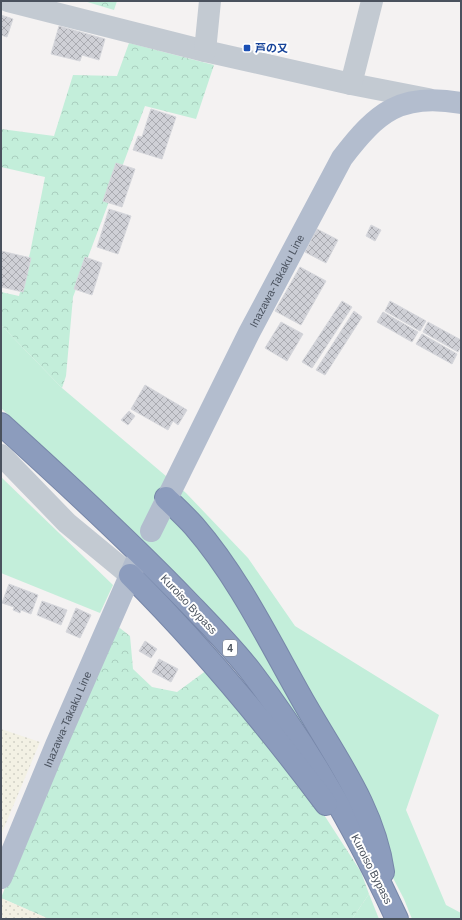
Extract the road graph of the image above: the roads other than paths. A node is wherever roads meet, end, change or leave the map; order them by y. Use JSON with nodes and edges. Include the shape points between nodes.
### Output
{"nodes":[{"id":1,"x":8,"y":1,"type":"edge"},
{"id":2,"x":210,"y":1,"type":"edge"},
{"id":3,"x":372,"y":1,"type":"edge"},
{"id":4,"x":205,"y":52,"type":"junction"},
{"id":5,"x":351,"y":84,"type":"junction"},
{"id":6,"x":428,"y":99,"type":"junction"},
{"id":7,"x":461,"y":103,"type":"edge"},
{"id":8,"x":1,"y":424,"type":"edge"},
{"id":9,"x":1,"y":455,"type":"edge"},
{"id":10,"x":166,"y":498,"type":"junction"},
{"id":11,"x":151,"y":531,"type":"dead end"},
{"id":12,"x":133,"y":568,"type":"junction"},
{"id":13,"x":374,"y":869,"type":"junction"},
{"id":14,"x":1,"y":878,"type":"edge"},
{"id":15,"x":386,"y":895,"type":"junction"},
{"id":16,"x":397,"y":919,"type":"edge"}],
"edges":[{"from":1,"to":4,"type":"street"},
{"from":2,"to":4,"type":"street"},
{"from":3,"to":5,"type":"street"},
{"from":4,"to":5,"type":"street"},
{"from":5,"to":6,"type":"street"},
{"from":6,"to":7,"type":"main road","name":"Inazawa-Takaku Line"},
{"from":6,"to":10,"type":"main road","name":"Inazawa-Takaku Line","via":[[398,106],[379,117],[342,158],[249,333]]},
{"from":8,"to":13,"type":"highway","name":"Kuroiso Bypass","number":"4","via":[[92,506],[149,562],[251,672],[320,770]]},
{"from":9,"to":12,"type":"street","via":[[67,524]]},
{"from":10,"to":11,"type":"main road","name":"Inazawa-Takaku Line"},
{"from":10,"to":15,"type":"highway","number":"4","via":[[194,526],[240,589],[356,790],[375,833]]},
{"from":12,"to":13,"type":"highway","number":"4","via":[[296,764]]},
{"from":12,"to":14,"type":"main road","name":"Inazawa-Takaku Line"},
{"from":13,"to":15,"type":"highway","name":"Kuroiso Bypass","number":"4"},
{"from":15,"to":16,"type":"highway","name":"Kuroiso Bypass","number":"4"}]}
